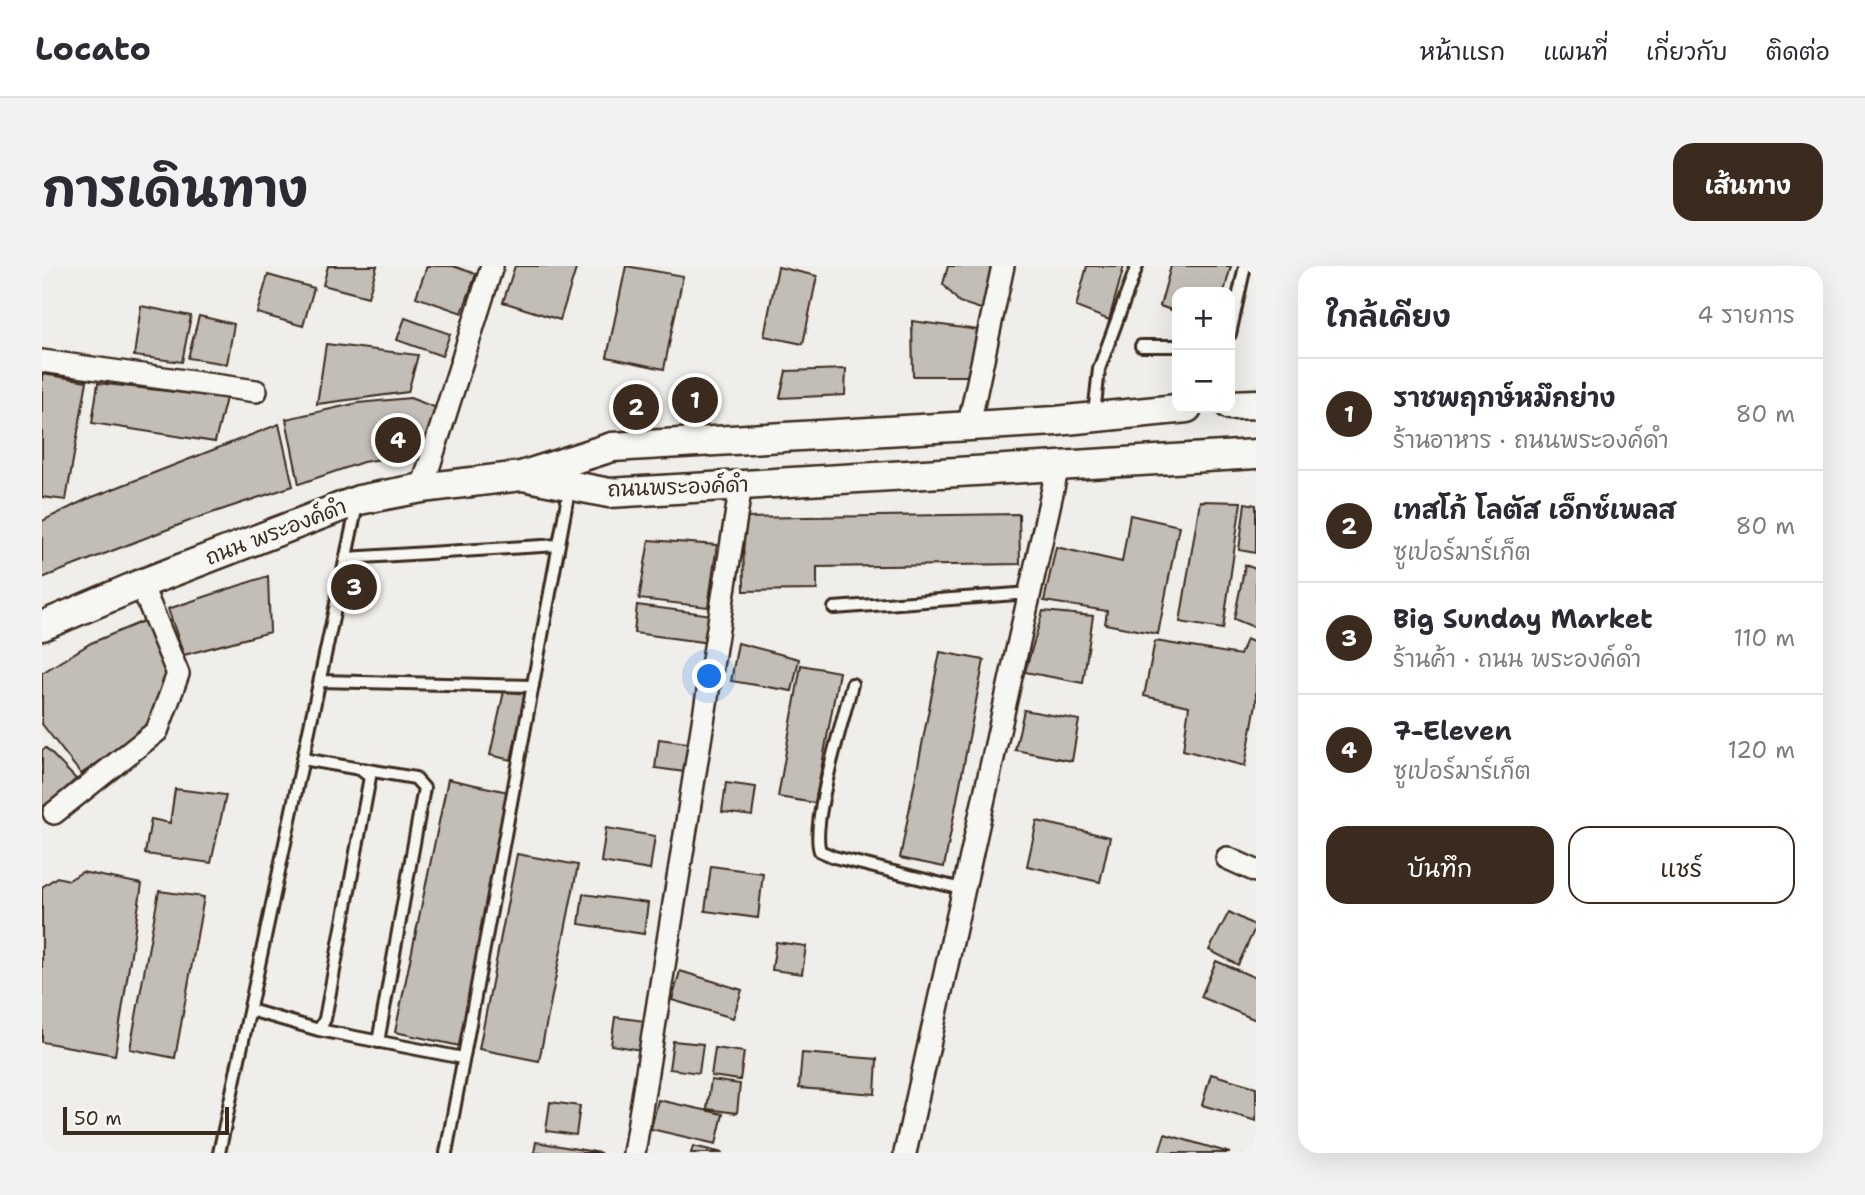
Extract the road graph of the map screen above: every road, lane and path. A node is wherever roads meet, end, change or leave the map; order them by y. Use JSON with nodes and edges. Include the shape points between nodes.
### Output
{"nodes":[{"id":1,"x":492,"y":266,"type":"edge"},
{"id":2,"x":1003,"y":266,"type":"edge"},
{"id":3,"x":1137,"y":266,"type":"edge"},
{"id":4,"x":1245,"y":266,"type":"edge"},
{"id":5,"x":1235,"y":311,"type":"edge"},
{"id":6,"x":1141,"y":346,"type":"dead end"},
{"id":7,"x":1172,"y":346,"type":"edge"},
{"id":8,"x":42,"y":361,"type":"edge"},
{"id":9,"x":256,"y":391,"type":"dead end"},
{"id":10,"x":1256,"y":404,"type":"edge"},
{"id":11,"x":1235,"y":405,"type":"edge"},
{"id":12,"x":1172,"y":409,"type":"edge"},
{"id":13,"x":1093,"y":417,"type":"junction"},
{"id":14,"x":1056,"y":421,"type":"junction"},
{"id":15,"x":969,"y":424,"type":"junction"},
{"id":16,"x":1256,"y":454,"type":"edge"},
{"id":17,"x":1058,"y":466,"type":"junction"},
{"id":18,"x":521,"y":476,"type":"junction"},
{"id":19,"x":569,"y":485,"type":"junction"},
{"id":20,"x":741,"y":485,"type":"junction"},
{"id":21,"x":422,"y":488,"type":"junction"},
{"id":22,"x":359,"y":500,"type":"junction"},
{"id":23,"x":559,"y":545,"type":"junction"},
{"id":24,"x":346,"y":558,"type":"junction"},
{"id":25,"x":141,"y":583,"type":"junction"},
{"id":26,"x":1030,"y":593,"type":"junction"},
{"id":27,"x":834,"y":608,"type":"dead end"},
{"id":28,"x":42,"y":626,"type":"edge"},
{"id":29,"x":320,"y":681,"type":"junction"},
{"id":30,"x":852,"y":684,"type":"dead end"},
{"id":31,"x":533,"y":686,"type":"junction"},
{"id":32,"x":303,"y":759,"type":"junction"},
{"id":33,"x":360,"y":769,"type":"junction"},
{"id":34,"x":54,"y":813,"type":"dead end"},
{"id":35,"x":1227,"y":858,"type":"dead end"},
{"id":36,"x":1256,"y":871,"type":"edge"},
{"id":37,"x":962,"y":889,"type":"junction"},
{"id":38,"x":250,"y":1010,"type":"junction"},
{"id":39,"x":319,"y":1030,"type":"junction"},
{"id":40,"x":377,"y":1042,"type":"junction"},
{"id":41,"x":463,"y":1058,"type":"junction"},
{"id":42,"x":219,"y":1153,"type":"edge"},
{"id":43,"x":446,"y":1153,"type":"edge"},
{"id":44,"x":634,"y":1153,"type":"edge"},
{"id":45,"x":905,"y":1153,"type":"edge"}],
"edges":[{"from":1,"to":21,"type":"street"},
{"from":2,"to":15,"type":"street"},
{"from":3,"to":13,"type":"lane","via":[[1099,369]]},
{"from":4,"to":5,"type":"lane"},
{"from":6,"to":7,"type":"lane"},
{"from":8,"to":9,"type":"street"},
{"from":10,"to":11,"type":"street"},
{"from":12,"to":13,"type":"street","name":"ถนนพระองค์ดำ"},
{"from":13,"to":14,"type":"street","name":"ถนนพระองค์ดำ"},
{"from":14,"to":15,"type":"street","name":"ถนนพระองค์ดำ"},
{"from":14,"to":17,"type":"street"},
{"from":15,"to":18,"type":"street","name":"ถนนพระองค์ดำ","via":[[612,447]]},
{"from":16,"to":17,"type":"street","name":"ถนนพระองค์ดำ"},
{"from":17,"to":20,"type":"street","name":"ถนนพระองค์ดำ"},
{"from":17,"to":26,"type":"street"},
{"from":18,"to":19,"type":"street","name":"ถนนพระองค์ดำ"},
{"from":18,"to":21,"type":"street","name":"ถนน พระองค์ดำ"},
{"from":19,"to":20,"type":"street","name":"ถนนพระองค์ดำ","via":[[609,493]]},
{"from":19,"to":23,"type":"lane"},
{"from":20,"to":44,"type":"street"},
{"from":21,"to":22,"type":"street","name":"ถนน พระองค์ดำ"},
{"from":22,"to":24,"type":"lane"},
{"from":22,"to":25,"type":"street","name":"ถนน พระองค์ดำ"},
{"from":23,"to":24,"type":"lane"},
{"from":23,"to":31,"type":"lane"},
{"from":24,"to":29,"type":"lane"},
{"from":25,"to":28,"type":"street","name":"ถนน พระองค์ดำ"},
{"from":25,"to":34,"type":"street","via":[[178,674],[157,731]]},
{"from":26,"to":27,"type":"lane"},
{"from":26,"to":37,"type":"street"},
{"from":29,"to":31,"type":"lane"},
{"from":29,"to":32,"type":"lane"},
{"from":30,"to":37,"type":"lane","via":[[820,816],[817,841],[821,851]]},
{"from":31,"to":41,"type":"lane"},
{"from":32,"to":33,"type":"lane"},
{"from":32,"to":38,"type":"lane"},
{"from":33,"to":39,"type":"lane","via":[[370,777],[370,785],[325,1019]]},
{"from":33,"to":40,"type":"lane","via":[[415,778],[424,788]]},
{"from":35,"to":36,"type":"street"},
{"from":37,"to":45,"type":"street"},
{"from":38,"to":39,"type":"lane"},
{"from":38,"to":42,"type":"lane"},
{"from":39,"to":40,"type":"lane"},
{"from":40,"to":41,"type":"lane"},
{"from":41,"to":43,"type":"lane"}]}
